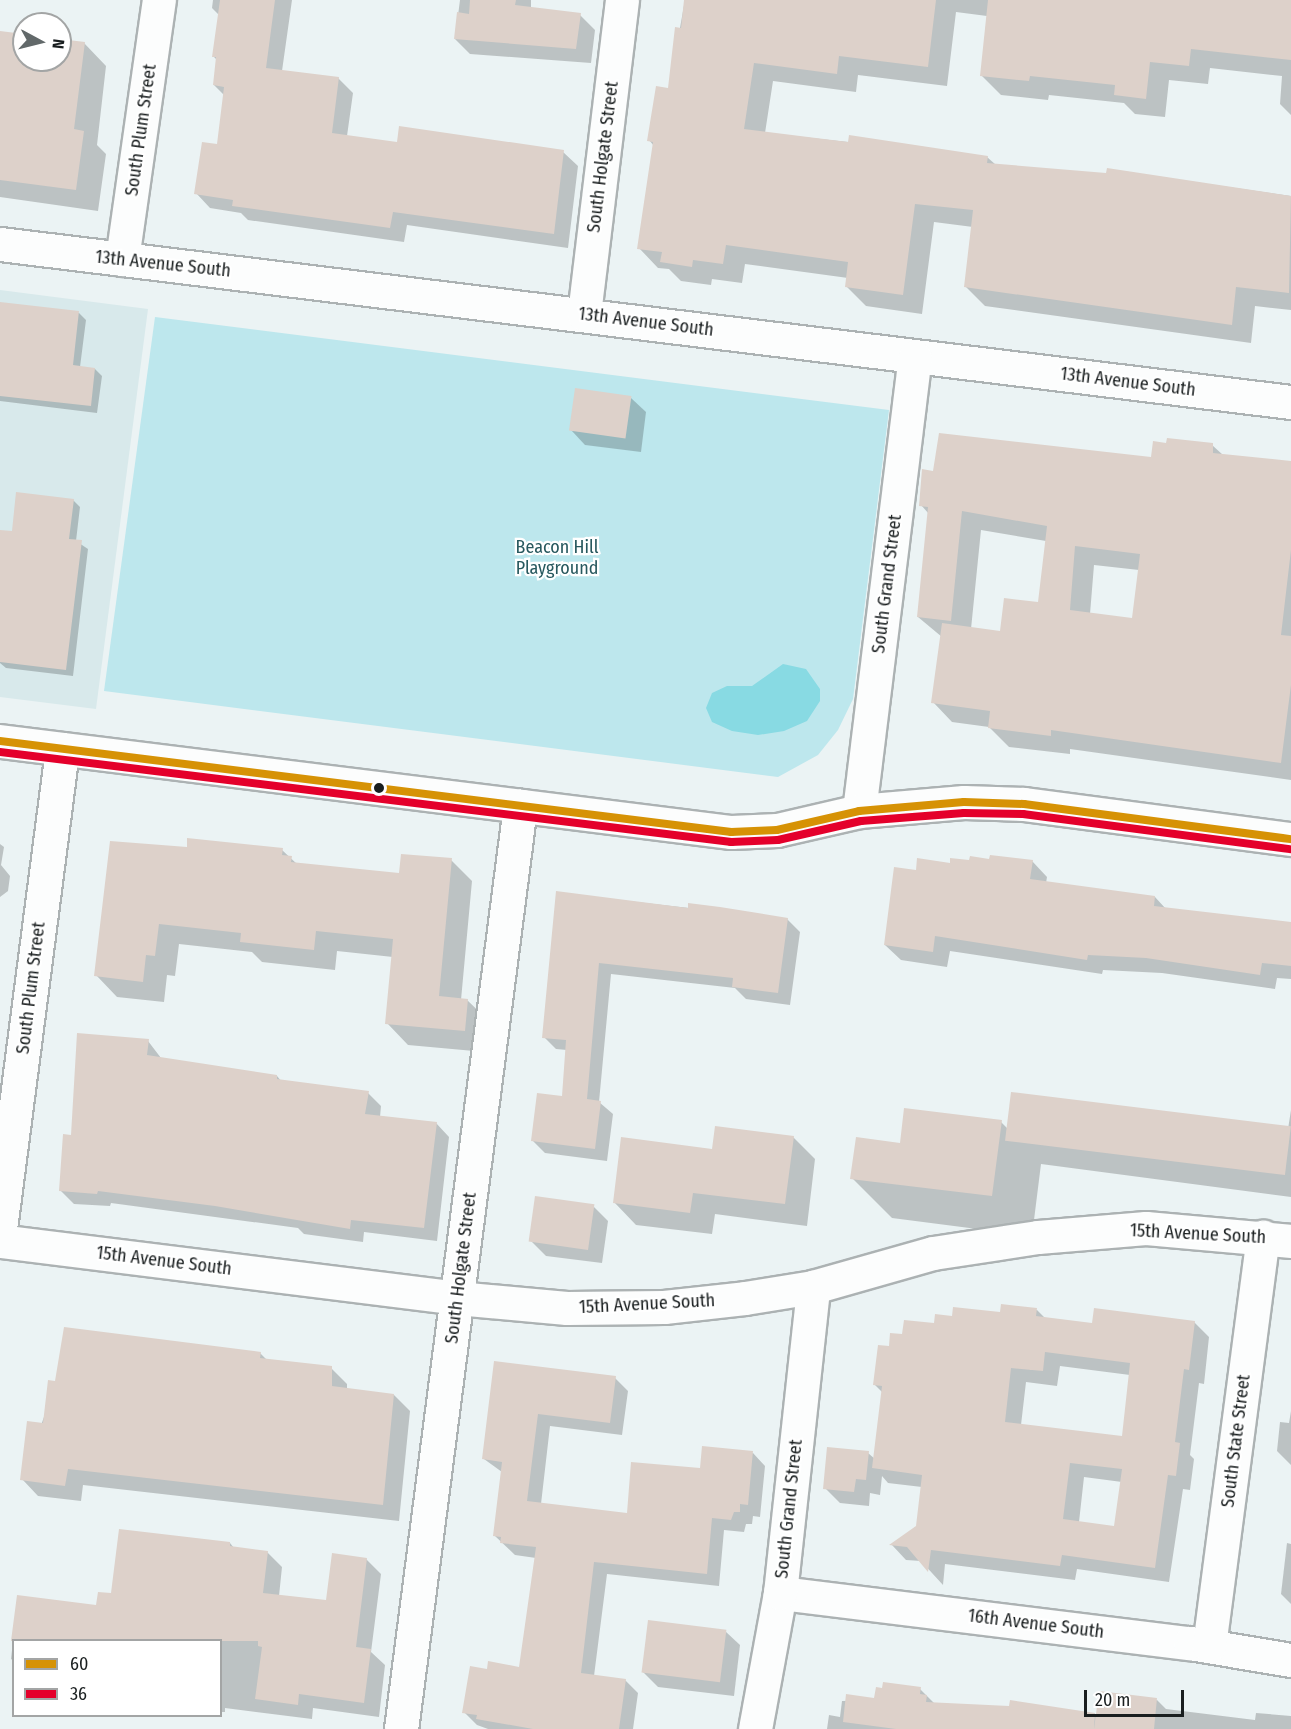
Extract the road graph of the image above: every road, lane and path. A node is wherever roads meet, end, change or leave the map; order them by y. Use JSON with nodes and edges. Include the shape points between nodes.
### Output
{"nodes":[{"id":1,"x":159,"y":0,"type":"edge"},
{"id":2,"x":622,"y":0,"type":"edge"},
{"id":3,"x":0,"y":244,"type":"edge"},
{"id":4,"x":122,"y":260,"type":"junction"},
{"id":5,"x":584,"y":314,"type":"junction"},
{"id":6,"x":915,"y":357,"type":"junction"},
{"id":7,"x":1291,"y":402,"type":"edge"},
{"id":8,"x":0,"y":741,"type":"edge"},
{"id":9,"x":62,"y":749,"type":"junction"},
{"id":10,"x":520,"y":806,"type":"junction"},
{"id":11,"x":859,"y":811,"type":"junction"},
{"id":12,"x":1291,"y":839,"type":"edge"},
{"id":13,"x":0,"y":1228,"type":"edge"},
{"id":14,"x":1277,"y":1239,"type":"edge"},
{"id":15,"x":0,"y":1241,"type":"edge"},
{"id":16,"x":813,"y":1287,"type":"junction"},
{"id":17,"x":457,"y":1298,"type":"junction"},
{"id":18,"x":780,"y":1593,"type":"junction"},
{"id":19,"x":1209,"y":1646,"type":"junction"},
{"id":20,"x":1291,"y":1660,"type":"edge"},
{"id":21,"x":401,"y":1729,"type":"edge"},
{"id":22,"x":755,"y":1729,"type":"edge"}],
"edges":[{"from":1,"to":4,"type":"street","name":"South Plum Street"},
{"from":2,"to":5,"type":"street","name":"South Holgate Street"},
{"from":3,"to":4,"type":"street","name":"13th Avenue South"},
{"from":4,"to":5,"type":"street","name":"13th Avenue South"},
{"from":5,"to":6,"type":"street","name":"13th Avenue South"},
{"from":6,"to":7,"type":"street","name":"13th Avenue South"},
{"from":6,"to":11,"type":"street","name":"South Grand Street"},
{"from":8,"to":9,"type":"street"},
{"from":9,"to":10,"type":"street"},
{"from":9,"to":13,"type":"street","name":"South Plum Street"},
{"from":10,"to":11,"type":"street","via":[[731,832],[777,830]]},
{"from":10,"to":17,"type":"street","name":"South Holgate Street"},
{"from":11,"to":12,"type":"street","via":[[964,802],[1024,804]]},
{"from":14,"to":16,"type":"street","name":"15th Avenue South","via":[[1146,1228],[1038,1237],[933,1252]]},
{"from":14,"to":19,"type":"street","name":"South State Street"},
{"from":15,"to":17,"type":"street","name":"15th Avenue South"},
{"from":16,"to":17,"type":"street","name":"15th Avenue South","via":[[664,1307],[567,1308]]},
{"from":16,"to":18,"type":"street","name":"South Grand Street"},
{"from":17,"to":21,"type":"street","name":"South Holgate Street"},
{"from":18,"to":19,"type":"street","name":"16th Avenue South"},
{"from":18,"to":22,"type":"street","name":"South Grand Street"},
{"from":19,"to":20,"type":"street","name":"16th Avenue South"}]}
